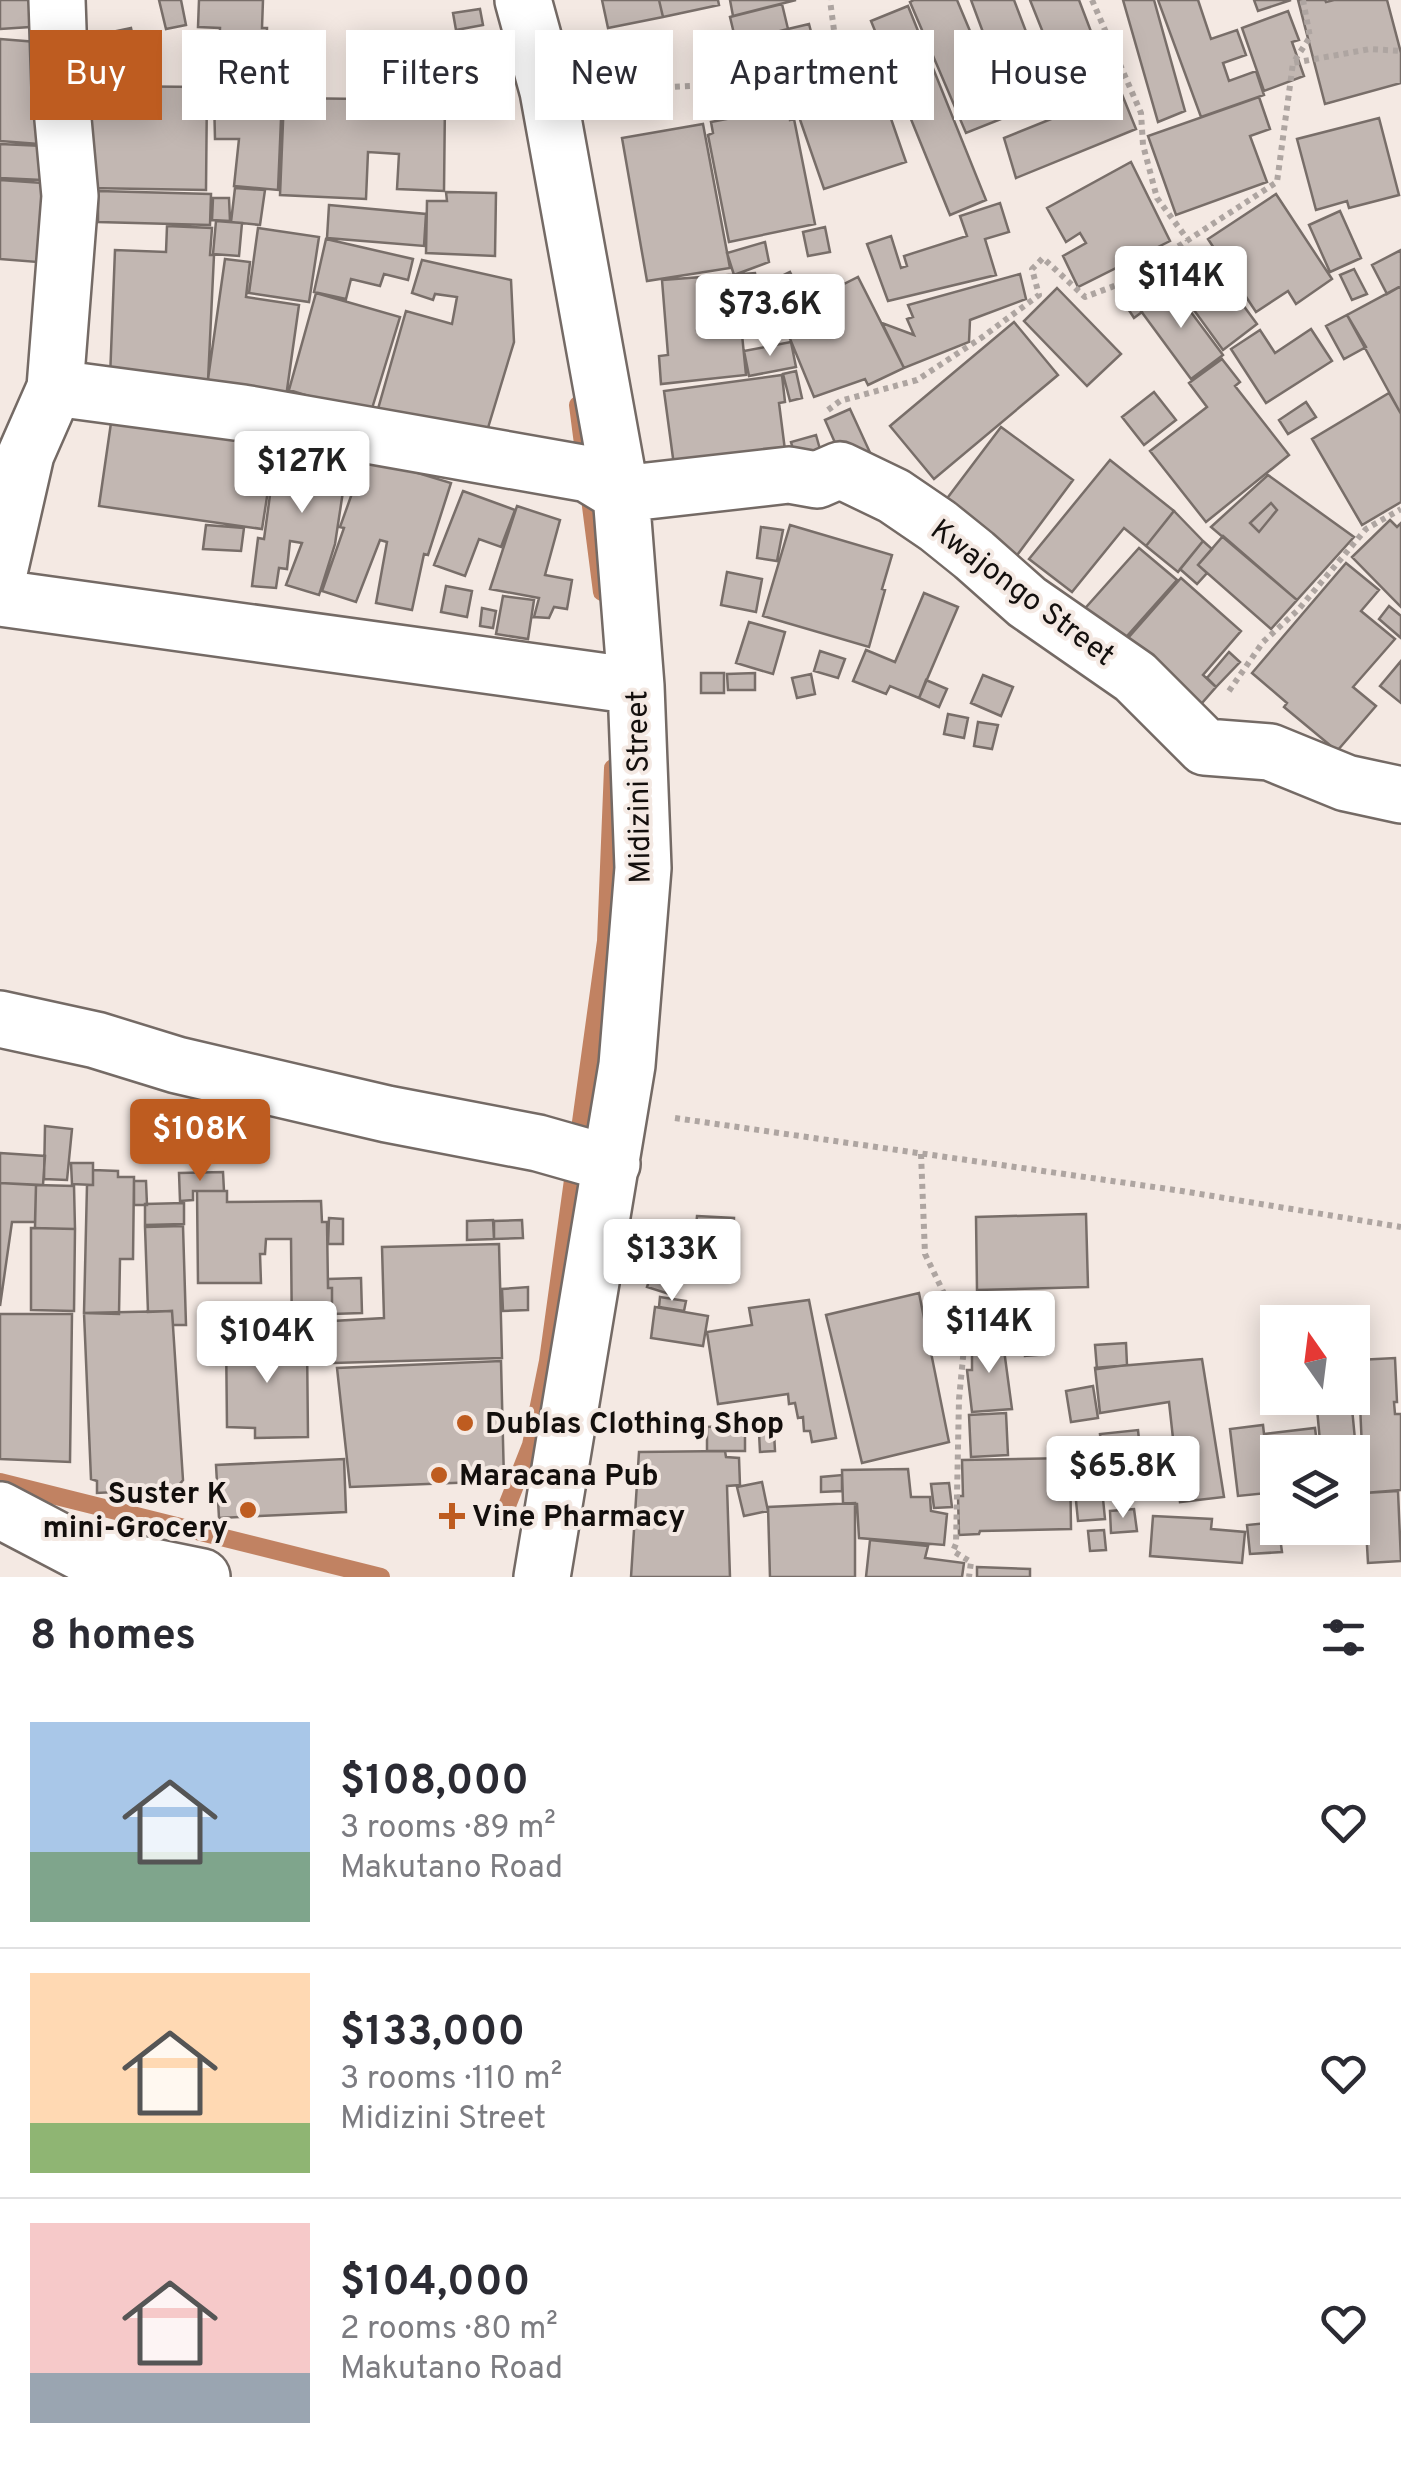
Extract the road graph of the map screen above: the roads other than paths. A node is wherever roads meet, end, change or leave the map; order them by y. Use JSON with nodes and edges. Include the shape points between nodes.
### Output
{"nodes":[{"id":1,"x":57,"y":0,"type":"edge"},
{"id":2,"x":523,"y":0,"type":"edge"},
{"id":3,"x":55,"y":388,"type":"junction"},
{"id":4,"x":621,"y":494,"type":"junction"},
{"id":5,"x":0,"y":568,"type":"edge"},
{"id":6,"x":0,"y":598,"type":"edge"},
{"id":7,"x":636,"y":686,"type":"junction"},
{"id":8,"x":1401,"y":795,"type":"edge"},
{"id":9,"x":0,"y":1018,"type":"edge"},
{"id":10,"x":612,"y":1164,"type":"junction"},
{"id":11,"x":0,"y":1510,"type":"edge"},
{"id":12,"x":202,"y":1577,"type":"edge"},
{"id":13,"x":542,"y":1577,"type":"edge"}],
"edges":[{"from":1,"to":3,"type":"street","via":[[70,196]]},
{"from":2,"to":4,"type":"street","name":"Midizini Street","via":[[548,91]]},
{"from":3,"to":4,"type":"street","via":[[242,413],[588,474]]},
{"from":3,"to":5,"type":"street","via":[[26,454]]},
{"from":4,"to":7,"type":"street","name":"Midizini Street"},
{"from":4,"to":8,"type":"street","name":"Kwajongo Street","via":[[788,475],[817,480],[840,470],[894,496],[1027,602],[1135,676],[1205,747],[1270,752],[1346,783]]},
{"from":6,"to":7,"type":"street"},
{"from":7,"to":10,"type":"street","name":"Midizini Street","via":[[643,868]]},
{"from":9,"to":10,"type":"street"},
{"from":10,"to":13,"type":"street","name":"Midizini Street"},
{"from":11,"to":12,"type":"street","via":[[80,1552]]}]}
